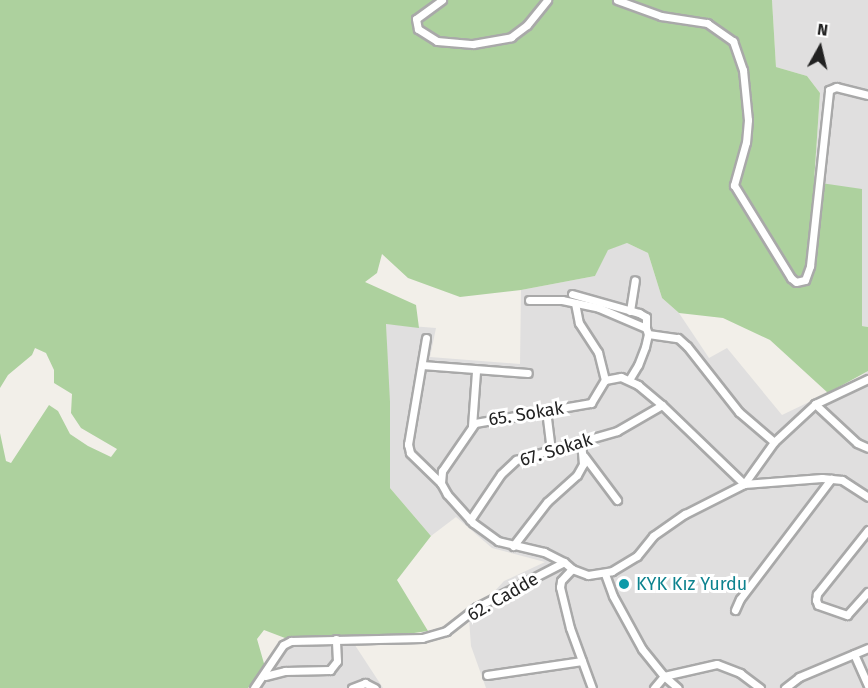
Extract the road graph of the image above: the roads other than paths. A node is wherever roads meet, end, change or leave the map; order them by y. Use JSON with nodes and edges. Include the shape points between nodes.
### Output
{"nodes":[{"id":1,"x":442,"y":0,"type":"edge"},
{"id":2,"x":547,"y":0,"type":"edge"},
{"id":3,"x":617,"y":0,"type":"edge"},
{"id":4,"x":868,"y":95,"type":"edge"},
{"id":5,"x":635,"y":280,"type":"dead end"},
{"id":6,"x":572,"y":294,"type":"dead end"},
{"id":7,"x":529,"y":300,"type":"dead end"},
{"id":8,"x":575,"y":303,"type":"junction"},
{"id":9,"x":630,"y":311,"type":"junction"},
{"id":10,"x":647,"y":331,"type":"junction"},
{"id":11,"x":426,"y":338,"type":"dead end"},
{"id":12,"x":422,"y":366,"type":"junction"},
{"id":13,"x":476,"y":370,"type":"junction"},
{"id":14,"x":528,"y":373,"type":"dead end"},
{"id":15,"x":605,"y":380,"type":"junction"},
{"id":16,"x":629,"y":380,"type":"junction"},
{"id":17,"x":868,"y":380,"type":"edge"},
{"id":18,"x":814,"y":404,"type":"junction"},
{"id":19,"x":662,"y":405,"type":"junction"},
{"id":20,"x":546,"y":410,"type":"junction"},
{"id":21,"x":472,"y":426,"type":"junction"},
{"id":22,"x":774,"y":442,"type":"junction"},
{"id":23,"x":581,"y":443,"type":"junction"},
{"id":24,"x":551,"y":448,"type":"junction"},
{"id":25,"x":868,"y":448,"type":"edge"},
{"id":26,"x":584,"y":455,"type":"junction"},
{"id":27,"x":831,"y":479,"type":"junction"},
{"id":28,"x":441,"y":483,"type":"junction"},
{"id":29,"x":744,"y":484,"type":"junction"},
{"id":30,"x":868,"y":497,"type":"edge"},
{"id":31,"x":616,"y":500,"type":"dead end"},
{"id":32,"x":470,"y":520,"type":"junction"},
{"id":33,"x":868,"y":530,"type":"edge"},
{"id":34,"x":513,"y":546,"type":"junction"},
{"id":35,"x":564,"y":562,"type":"junction"},
{"id":36,"x":572,"y":570,"type":"junction"},
{"id":37,"x":605,"y":574,"type":"junction"},
{"id":38,"x":868,"y":592,"type":"edge"},
{"id":39,"x":735,"y":610,"type":"dead end"},
{"id":40,"x":336,"y":639,"type":"junction"},
{"id":41,"x":868,"y":648,"type":"edge"},
{"id":42,"x":854,"y":654,"type":"junction"},
{"id":43,"x":582,"y":661,"type":"junction"},
{"id":44,"x":487,"y":675,"type":"dead end"},
{"id":45,"x":265,"y":676,"type":"junction"},
{"id":46,"x":664,"y":676,"type":"junction"},
{"id":47,"x":868,"y":686,"type":"edge"},
{"id":48,"x":254,"y":688,"type":"edge"},
{"id":49,"x":352,"y":688,"type":"edge"},
{"id":50,"x":375,"y":688,"type":"edge"},
{"id":51,"x":592,"y":688,"type":"edge"},
{"id":52,"x":654,"y":688,"type":"edge"},
{"id":53,"x":678,"y":688,"type":"edge"},
{"id":54,"x":760,"y":688,"type":"edge"},
{"id":55,"x":785,"y":688,"type":"edge"}],
"edges":[{"from":1,"to":2,"type":"street","via":[[416,19],[418,29],[437,41],[473,44],[511,37],[527,25]]},
{"from":3,"to":4,"type":"street","via":[[661,15],[707,23],[733,41],[742,70],[748,120],[734,185],[796,282],[805,280],[810,266],[829,90],[836,87]]},
{"from":5,"to":9,"type":"street"},
{"from":6,"to":9,"type":"street"},
{"from":7,"to":8,"type":"street"},
{"from":8,"to":10,"type":"street","via":[[611,311]]},
{"from":8,"to":15,"type":"street","via":[[585,335],[598,352]]},
{"from":9,"to":10,"type":"street","via":[[646,317]]},
{"from":10,"to":16,"type":"street","via":[[639,365]]},
{"from":10,"to":22,"type":"street","via":[[678,338],[739,412]]},
{"from":11,"to":12,"type":"street"},
{"from":12,"to":13,"type":"street"},
{"from":12,"to":28,"type":"street","via":[[408,444],[410,453]]},
{"from":13,"to":14,"type":"street"},
{"from":13,"to":21,"type":"street"},
{"from":15,"to":16,"type":"street","via":[[615,376]]},
{"from":15,"to":20,"type":"street","name":"65. Sokak","via":[[591,403]]},
{"from":16,"to":19,"type":"street"},
{"from":17,"to":18,"type":"street"},
{"from":18,"to":22,"type":"street"},
{"from":18,"to":25,"type":"street"},
{"from":19,"to":23,"type":"street","name":"67. Sokak","via":[[636,423]]},
{"from":19,"to":29,"type":"street"},
{"from":20,"to":21,"type":"street","name":"65. Sokak","via":[[482,420]]},
{"from":20,"to":24,"type":"street"},
{"from":21,"to":28,"type":"street","name":"65. Sokak","via":[[442,471]]},
{"from":22,"to":29,"type":"street"},
{"from":23,"to":24,"type":"street","name":"67. Sokak"},
{"from":23,"to":26,"type":"street"},
{"from":24,"to":32,"type":"street","name":"67. Sokak","via":[[512,463],[496,479]]},
{"from":26,"to":31,"type":"street"},
{"from":26,"to":34,"type":"street","via":[[577,475],[547,502]]},
{"from":27,"to":29,"type":"street"},
{"from":27,"to":30,"type":"street","via":[[848,483]]},
{"from":27,"to":39,"type":"street"},
{"from":28,"to":32,"type":"street"},
{"from":29,"to":37,"type":"street","via":[[685,514],[653,536],[637,556]]},
{"from":32,"to":34,"type":"street","via":[[487,535]]},
{"from":33,"to":38,"type":"street","via":[[816,600],[847,615]]},
{"from":34,"to":35,"type":"street","via":[[544,552]]},
{"from":35,"to":36,"type":"street"},
{"from":35,"to":40,"type":"street","name":"62. Cadde","via":[[434,635],[410,639]]},
{"from":36,"to":37,"type":"street","via":[[588,575]]},
{"from":36,"to":43,"type":"street","via":[[561,580],[560,587]]},
{"from":37,"to":46,"type":"street","via":[[642,649]]},
{"from":40,"to":45,"type":"street","name":"62. Cadde","via":[[287,642]]},
{"from":40,"to":45,"type":"street","via":[[337,661],[330,670],[285,671]]},
{"from":41,"to":42,"type":"street"},
{"from":42,"to":47,"type":"street"},
{"from":42,"to":55,"type":"street","via":[[799,677]]},
{"from":43,"to":44,"type":"street"},
{"from":43,"to":51,"type":"street"},
{"from":45,"to":48,"type":"street","name":"62. Cadde"},
{"from":46,"to":52,"type":"street"},
{"from":46,"to":53,"type":"street"},
{"from":46,"to":54,"type":"street","via":[[717,664],[740,673]]},
{"from":49,"to":50,"type":"street","via":[[365,683]]}]}
